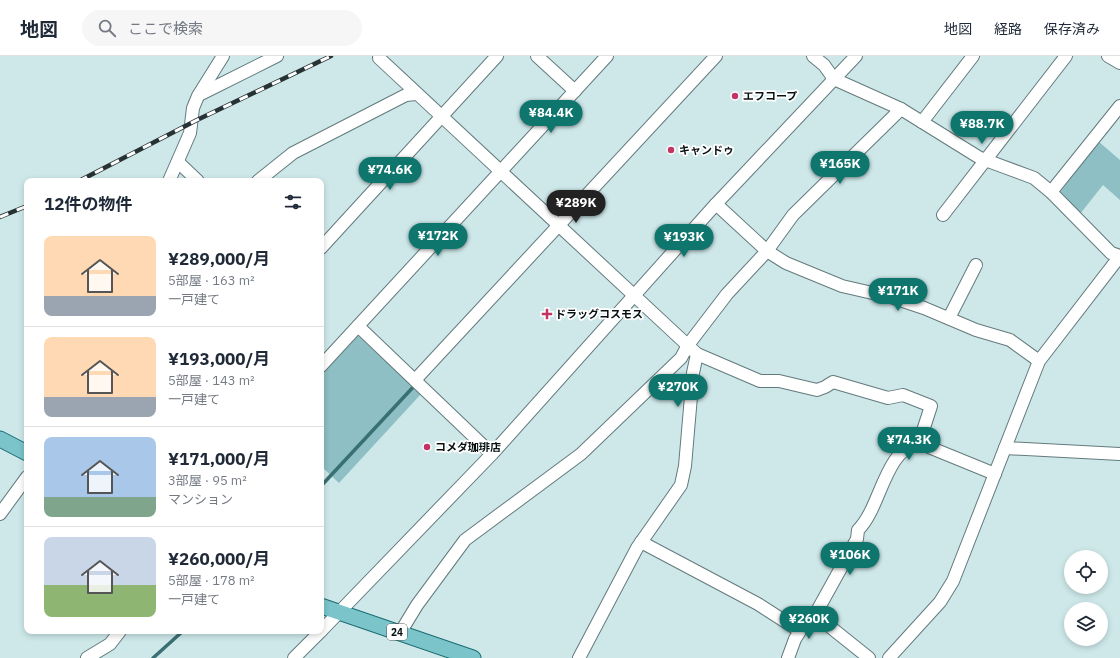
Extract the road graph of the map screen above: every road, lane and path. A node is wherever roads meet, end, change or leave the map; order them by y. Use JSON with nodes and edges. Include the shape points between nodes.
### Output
{"nodes":[{"id":1,"x":222,"y":56,"type":"edge"},
{"id":2,"x":277,"y":56,"type":"edge"},
{"id":3,"x":497,"y":56,"type":"edge"},
{"id":4,"x":537,"y":56,"type":"edge"},
{"id":5,"x":607,"y":56,"type":"edge"},
{"id":6,"x":716,"y":56,"type":"edge"},
{"id":7,"x":813,"y":56,"type":"edge"},
{"id":8,"x":856,"y":56,"type":"edge"},
{"id":9,"x":973,"y":56,"type":"edge"},
{"id":10,"x":1066,"y":56,"type":"edge"},
{"id":11,"x":1108,"y":56,"type":"edge"},
{"id":12,"x":379,"y":58,"type":"dead end"},
{"id":13,"x":1120,"y":63,"type":"edge"},
{"id":14,"x":834,"y":79,"type":"junction"},
{"id":15,"x":575,"y":91,"type":"junction"},
{"id":16,"x":416,"y":94,"type":"junction"},
{"id":17,"x":198,"y":96,"type":"junction"},
{"id":18,"x":1120,"y":106,"type":"edge"},
{"id":19,"x":901,"y":109,"type":"junction"},
{"id":20,"x":441,"y":117,"type":"junction"},
{"id":21,"x":922,"y":122,"type":"junction"},
{"id":22,"x":984,"y":160,"type":"junction"},
{"id":23,"x":178,"y":162,"type":"junction"},
{"id":24,"x":500,"y":172,"type":"junction"},
{"id":25,"x":170,"y":178,"type":"edge"},
{"id":26,"x":195,"y":178,"type":"edge"},
{"id":27,"x":262,"y":178,"type":"edge"},
{"id":28,"x":1051,"y":192,"type":"junction"},
{"id":29,"x":716,"y":204,"type":"junction"},
{"id":30,"x":944,"y":215,"type":"dead end"},
{"id":31,"x":560,"y":225,"type":"junction"},
{"id":32,"x":324,"y":245,"type":"edge"},
{"id":33,"x":766,"y":252,"type":"junction"},
{"id":34,"x":1120,"y":256,"type":"edge"},
{"id":35,"x":976,"y":265,"type":"dead end"},
{"id":36,"x":635,"y":295,"type":"junction"},
{"id":37,"x":949,"y":318,"type":"junction"},
{"id":38,"x":358,"y":326,"type":"junction"},
{"id":39,"x":693,"y":349,"type":"junction"},
{"id":40,"x":1039,"y":361,"type":"junction"},
{"id":41,"x":324,"y":363,"type":"edge"},
{"id":42,"x":415,"y":380,"type":"junction"},
{"id":43,"x":0,"y":439,"type":"edge"},
{"id":44,"x":918,"y":443,"type":"junction"},
{"id":45,"x":1005,"y":448,"type":"junction"},
{"id":46,"x":24,"y":451,"type":"edge"},
{"id":47,"x":492,"y":454,"type":"junction"},
{"id":48,"x":1120,"y":454,"type":"edge"},
{"id":49,"x":995,"y":474,"type":"junction"},
{"id":50,"x":24,"y":481,"type":"edge"},
{"id":51,"x":0,"y":514,"type":"edge"},
{"id":52,"x":641,"y":542,"type":"junction"},
{"id":53,"x":324,"y":607,"type":"edge"},
{"id":54,"x":338,"y":613,"type":"junction"},
{"id":55,"x":816,"y":613,"type":"junction"},
{"id":56,"x":324,"y":628,"type":"edge"},
{"id":57,"x":800,"y":631,"type":"junction"},
{"id":58,"x":118,"y":634,"type":"edge"},
{"id":59,"x":318,"y":634,"type":"edge"},
{"id":60,"x":400,"y":634,"type":"junction"},
{"id":61,"x":87,"y":658,"type":"edge"},
{"id":62,"x":294,"y":658,"type":"edge"},
{"id":63,"x":473,"y":658,"type":"edge"},
{"id":64,"x":579,"y":658,"type":"edge"},
{"id":65,"x":788,"y":658,"type":"edge"},
{"id":66,"x":870,"y":658,"type":"edge"},
{"id":67,"x":889,"y":658,"type":"edge"}],
"edges":[{"from":1,"to":17,"type":"street"},
{"from":2,"to":17,"type":"street"},
{"from":3,"to":20,"type":"street"},
{"from":4,"to":15,"type":"street"},
{"from":5,"to":15,"type":"street"},
{"from":6,"to":31,"type":"street"},
{"from":7,"to":14,"type":"street"},
{"from":8,"to":14,"type":"street"},
{"from":9,"to":21,"type":"street"},
{"from":10,"to":22,"type":"street"},
{"from":11,"to":13,"type":"street"},
{"from":12,"to":16,"type":"street"},
{"from":14,"to":19,"type":"street"},
{"from":14,"to":29,"type":"street"},
{"from":15,"to":24,"type":"street"},
{"from":16,"to":20,"type":"street"},
{"from":16,"to":27,"type":"street","via":[[406,95],[294,153]]},
{"from":17,"to":23,"type":"street","via":[[193,108],[190,133]]},
{"from":18,"to":28,"type":"street"},
{"from":19,"to":21,"type":"street"},
{"from":19,"to":33,"type":"street","via":[[792,215]]},
{"from":20,"to":24,"type":"street"},
{"from":20,"to":32,"type":"street"},
{"from":21,"to":22,"type":"street"},
{"from":22,"to":28,"type":"street","via":[[1034,178]]},
{"from":22,"to":30,"type":"street"},
{"from":23,"to":25,"type":"street"},
{"from":23,"to":26,"type":"street"},
{"from":24,"to":31,"type":"street"},
{"from":24,"to":38,"type":"street"},
{"from":28,"to":34,"type":"street","via":[[1111,253]]},
{"from":29,"to":33,"type":"street"},
{"from":29,"to":36,"type":"street"},
{"from":31,"to":36,"type":"street"},
{"from":31,"to":42,"type":"street"},
{"from":33,"to":37,"type":"street","via":[[842,286],[894,298]]},
{"from":33,"to":39,"type":"street","via":[[727,294]]},
{"from":34,"to":40,"type":"street"},
{"from":35,"to":37,"type":"street"},
{"from":36,"to":39,"type":"street"},
{"from":36,"to":47,"type":"street"},
{"from":37,"to":40,"type":"street","via":[[976,330],[1010,340]]},
{"from":38,"to":41,"type":"street"},
{"from":38,"to":42,"type":"street"},
{"from":39,"to":44,"type":"street","via":[[760,381],[779,381],[818,390],[833,382],[888,398],[902,395],[931,406]]},
{"from":39,"to":52,"type":"street","via":[[685,466],[681,485]]},
{"from":39,"to":60,"type":"street","via":[[581,454],[465,540],[417,605]]},
{"from":40,"to":45,"type":"street"},
{"from":42,"to":47,"type":"street"},
{"from":43,"to":46,"type":"main road"},
{"from":44,"to":49,"type":"street"},
{"from":44,"to":55,"type":"street","via":[[909,445],[892,466],[866,523],[858,530],[857,539]]},
{"from":45,"to":48,"type":"street"},
{"from":45,"to":49,"type":"street"},
{"from":47,"to":54,"type":"street"},
{"from":49,"to":67,"type":"street","via":[[953,581],[940,602]]},
{"from":50,"to":51,"type":"street"},
{"from":52,"to":57,"type":"street","via":[[758,604]]},
{"from":52,"to":64,"type":"street"},
{"from":53,"to":54,"type":"main road","number":"24"},
{"from":54,"to":56,"type":"street"},
{"from":54,"to":60,"type":"main road","number":"24"},
{"from":55,"to":57,"type":"street"},
{"from":55,"to":66,"type":"street"},
{"from":57,"to":65,"type":"street"},
{"from":58,"to":61,"type":"street","via":[[110,644]]},
{"from":59,"to":62,"type":"street"},
{"from":60,"to":63,"type":"main road","number":"24"}]}
